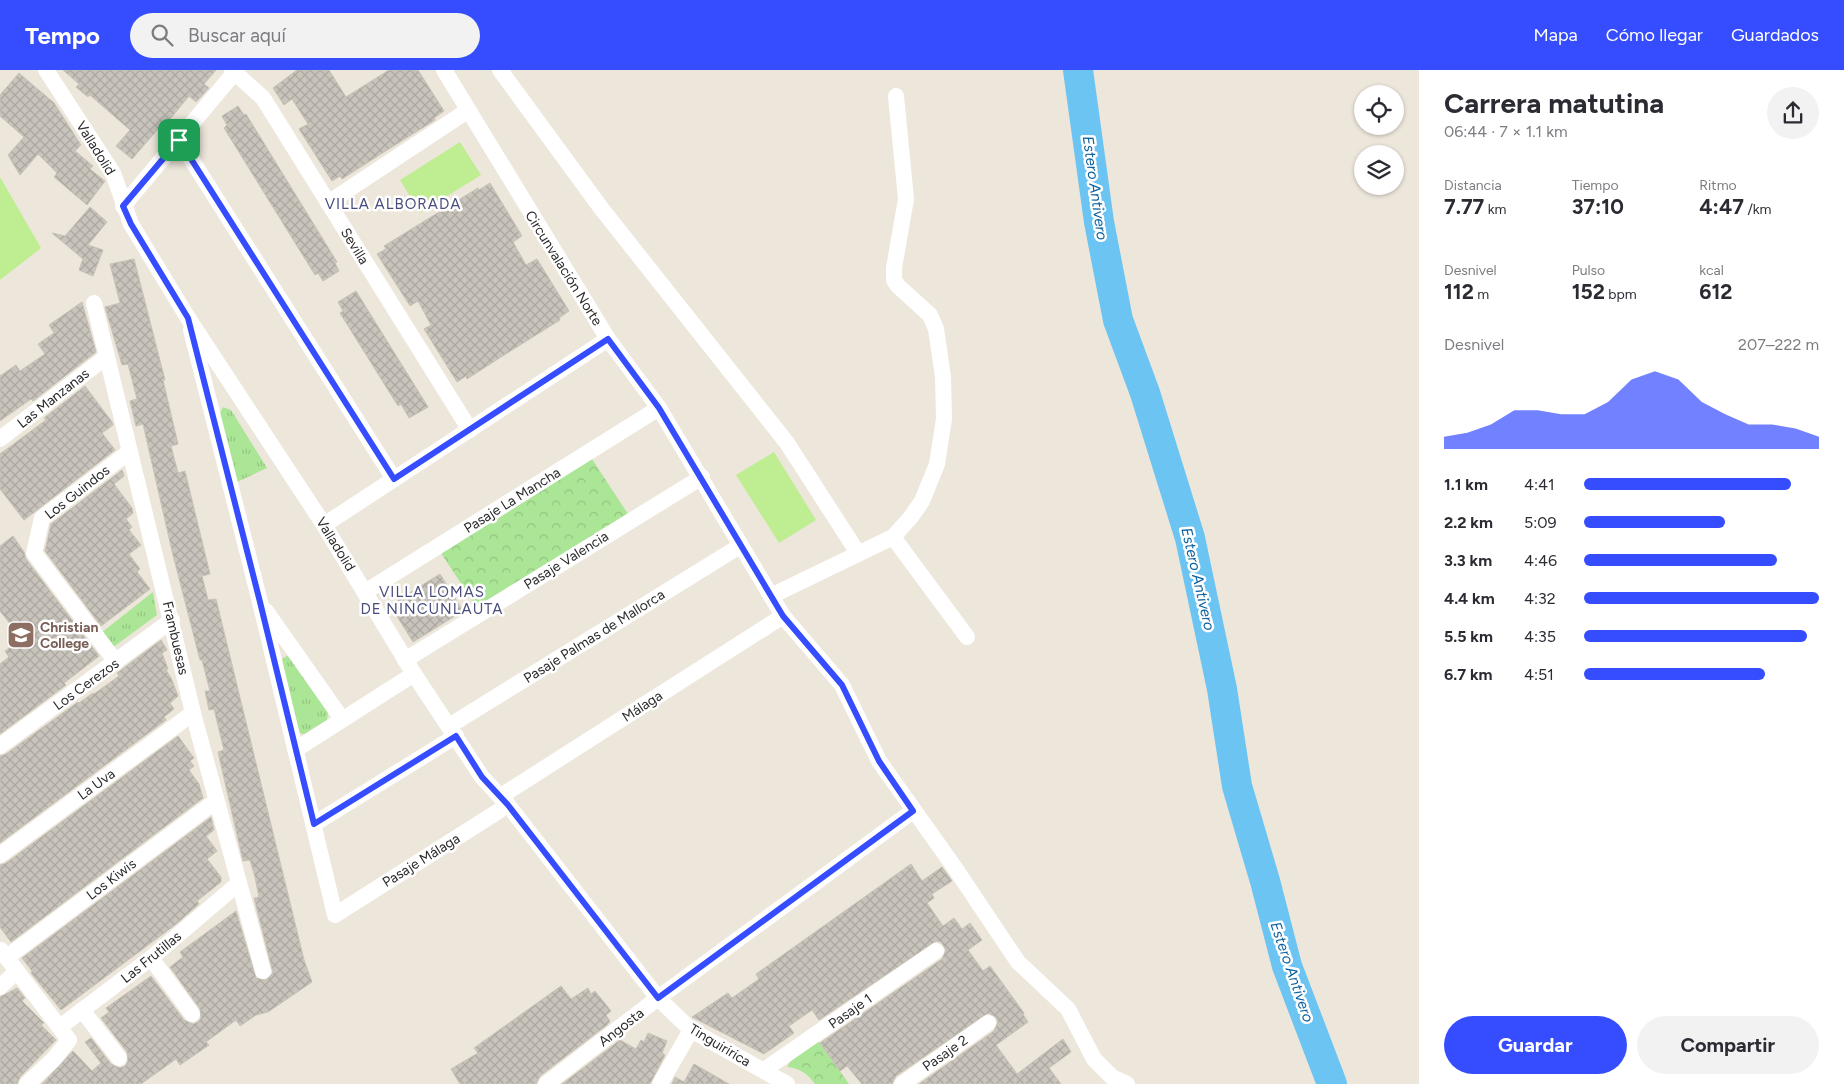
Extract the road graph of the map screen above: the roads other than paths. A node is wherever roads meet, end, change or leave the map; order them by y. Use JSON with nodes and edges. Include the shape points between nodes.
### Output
{"nodes":[{"id":1,"x":46,"y":70,"type":"edge"},
{"id":2,"x":444,"y":70,"type":"edge"},
{"id":3,"x":500,"y":70,"type":"edge"},
{"id":4,"x":233,"y":72,"type":"edge"},
{"id":5,"x":896,"y":96,"type":"dead end"},
{"id":6,"x":467,"y":111,"type":"junction"},
{"id":7,"x":179,"y":140,"type":"junction"},
{"id":8,"x":328,"y":203,"type":"junction"},
{"id":9,"x":123,"y":206,"type":"junction"},
{"id":10,"x":94,"y":303,"type":"dead end"},
{"id":11,"x":188,"y":318,"type":"junction"},
{"id":12,"x":608,"y":339,"type":"junction"},
{"id":13,"x":106,"y":357,"type":"junction"},
{"id":14,"x":659,"y":408,"type":"junction"},
{"id":15,"x":470,"y":430,"type":"junction"},
{"id":16,"x":0,"y":439,"type":"edge"},
{"id":17,"x":129,"y":452,"type":"junction"},
{"id":18,"x":702,"y":477,"type":"junction"},
{"id":19,"x":394,"y":479,"type":"junction"},
{"id":20,"x":324,"y":525,"type":"junction"},
{"id":21,"x":893,"y":537,"type":"junction"},
{"id":22,"x":740,"y":546,"type":"junction"},
{"id":23,"x":858,"y":553,"type":"junction"},
{"id":24,"x":365,"y":592,"type":"junction"},
{"id":25,"x":771,"y":596,"type":"junction"},
{"id":26,"x":260,"y":602,"type":"junction"},
{"id":27,"x":783,"y":616,"type":"junction"},
{"id":28,"x":172,"y":620,"type":"junction"},
{"id":29,"x":967,"y":637,"type":"dead end"},
{"id":30,"x":116,"y":662,"type":"junction"},
{"id":31,"x":409,"y":667,"type":"junction"},
{"id":32,"x":193,"y":713,"type":"junction"},
{"id":33,"x":342,"y":720,"type":"junction"},
{"id":34,"x":452,"y":731,"type":"junction"},
{"id":35,"x":0,"y":746,"type":"edge"},
{"id":36,"x":295,"y":750,"type":"junction"},
{"id":37,"x":216,"y":801,"type":"junction"},
{"id":38,"x":505,"y":801,"type":"junction"},
{"id":39,"x":913,"y":811,"type":"junction"},
{"id":40,"x":314,"y":824,"type":"junction"},
{"id":41,"x":0,"y":855,"type":"edge"},
{"id":42,"x":239,"y":883,"type":"junction"},
{"id":43,"x":936,"y":951,"type":"dead end"},
{"id":44,"x":3,"y":952,"type":"edge"},
{"id":45,"x":151,"y":958,"type":"junction"},
{"id":46,"x":17,"y":970,"type":"junction"},
{"id":47,"x":263,"y":971,"type":"dead end"},
{"id":48,"x":0,"y":987,"type":"edge"},
{"id":49,"x":658,"y":998,"type":"junction"},
{"id":50,"x":82,"y":1010,"type":"junction"},
{"id":51,"x":192,"y":1014,"type":"dead end"},
{"id":52,"x":988,"y":1023,"type":"dead end"},
{"id":53,"x":692,"y":1030,"type":"junction"},
{"id":54,"x":64,"y":1033,"type":"junction"},
{"id":55,"x":119,"y":1058,"type":"dead end"},
{"id":56,"x":764,"y":1070,"type":"junction"},
{"id":57,"x":27,"y":1084,"type":"edge"},
{"id":58,"x":546,"y":1084,"type":"edge"},
{"id":59,"x":660,"y":1084,"type":"edge"},
{"id":60,"x":788,"y":1084,"type":"edge"},
{"id":61,"x":902,"y":1084,"type":"edge"},
{"id":62,"x":1126,"y":1084,"type":"edge"}],
"edges":[{"from":1,"to":9,"type":"street","name":"Valladolid","via":[[113,172]]},
{"from":2,"to":6,"type":"street","name":"Circunvalación Norte"},
{"from":3,"to":23,"type":"street","via":[[601,208],[787,443]]},
{"from":4,"to":7,"type":"street"},
{"from":4,"to":8,"type":"street","name":"Sevilla","via":[[263,98]]},
{"from":5,"to":21,"type":"street","via":[[906,199],[894,280],[930,315],[936,329],[944,419],[931,483],[911,518]]},
{"from":6,"to":8,"type":"street"},
{"from":6,"to":12,"type":"street","name":"Circunvalación Norte"},
{"from":7,"to":9,"type":"street"},
{"from":7,"to":19,"type":"street"},
{"from":8,"to":15,"type":"street","name":"Sevilla"},
{"from":9,"to":11,"type":"street","name":"Valladolid"},
{"from":10,"to":13,"type":"street","name":"Frambuesas"},
{"from":11,"to":20,"type":"street","name":"Valladolid"},
{"from":11,"to":26,"type":"street"},
{"from":12,"to":14,"type":"street","name":"Circunvalación Norte"},
{"from":12,"to":15,"type":"street"},
{"from":13,"to":16,"type":"street","name":"Las Manzanas"},
{"from":13,"to":17,"type":"street","name":"Frambuesas"},
{"from":14,"to":18,"type":"street","name":"Circunvalación Norte"},
{"from":14,"to":24,"type":"street","name":"Pasaje La Mancha"},
{"from":15,"to":19,"type":"street"},
{"from":17,"to":28,"type":"street","name":"Frambuesas"},
{"from":17,"to":30,"type":"street","name":"Los Guindos","via":[[42,518],[34,553]]},
{"from":18,"to":22,"type":"street","name":"Circunvalación Norte"},
{"from":18,"to":31,"type":"street","name":"Pasaje Valencia"},
{"from":19,"to":20,"type":"street"},
{"from":20,"to":24,"type":"street","name":"Valladolid"},
{"from":21,"to":23,"type":"street"},
{"from":21,"to":29,"type":"street"},
{"from":22,"to":25,"type":"street","name":"Circunvalación Norte"},
{"from":22,"to":34,"type":"street","name":"Pasaje Palmas de Mallorca"},
{"from":23,"to":25,"type":"street"},
{"from":24,"to":31,"type":"street","name":"Valladolid"},
{"from":25,"to":27,"type":"street","name":"Circunvalación Norte"},
{"from":26,"to":33,"type":"street"},
{"from":26,"to":36,"type":"street"},
{"from":27,"to":38,"type":"street","name":"Málaga"},
{"from":27,"to":39,"type":"street","name":"Circunvalación Norte","via":[[842,685],[879,761]]},
{"from":28,"to":30,"type":"street","name":"Los Cerezos"},
{"from":28,"to":32,"type":"street","name":"Frambuesas"},
{"from":30,"to":35,"type":"street","name":"Los Cerezos"},
{"from":31,"to":33,"type":"street","name":"Pasaje Valencia"},
{"from":31,"to":34,"type":"street","name":"Valladolid"},
{"from":32,"to":37,"type":"street","name":"Frambuesas"},
{"from":32,"to":41,"type":"street","name":"La Uva"},
{"from":33,"to":36,"type":"street","name":"Pasaje Valencia"},
{"from":34,"to":38,"type":"street","name":"Valladolid","via":[[482,777]]},
{"from":34,"to":40,"type":"street","name":"Pasaje Palmas de Mallorca"},
{"from":36,"to":40,"type":"street"},
{"from":37,"to":42,"type":"street","name":"Frambuesas"},
{"from":37,"to":44,"type":"street","name":"Los Kiwis"},
{"from":38,"to":40,"type":"street","name":"Pasaje Málaga","via":[[335,914]]},
{"from":38,"to":49,"type":"street","name":"Valladolid"},
{"from":39,"to":49,"type":"street","name":"Angosta"},
{"from":39,"to":62,"type":"street","name":"Circunvalación Norte","via":[[1018,962],[1068,1009],[1094,1059],[1112,1077]]},
{"from":42,"to":45,"type":"street","name":"Las Frutillas"},
{"from":42,"to":47,"type":"street","name":"Frambuesas"},
{"from":43,"to":56,"type":"street","name":"Pasaje 1"},
{"from":44,"to":46,"type":"street"},
{"from":45,"to":50,"type":"street","name":"Las Frutillas"},
{"from":45,"to":51,"type":"street"},
{"from":46,"to":48,"type":"street"},
{"from":46,"to":54,"type":"street"},
{"from":49,"to":53,"type":"street","name":"Tinguiririca"},
{"from":49,"to":58,"type":"street","name":"Angosta"},
{"from":50,"to":54,"type":"street","name":"Las Frutillas"},
{"from":50,"to":55,"type":"street"},
{"from":52,"to":61,"type":"street","name":"Pasaje 2"},
{"from":53,"to":56,"type":"street","name":"Tinguiririca"},
{"from":53,"to":59,"type":"street"},
{"from":54,"to":57,"type":"street","name":"Las Frutillas","via":[[53,1060]]},
{"from":56,"to":60,"type":"street","name":"Tinguiririca"}]}
